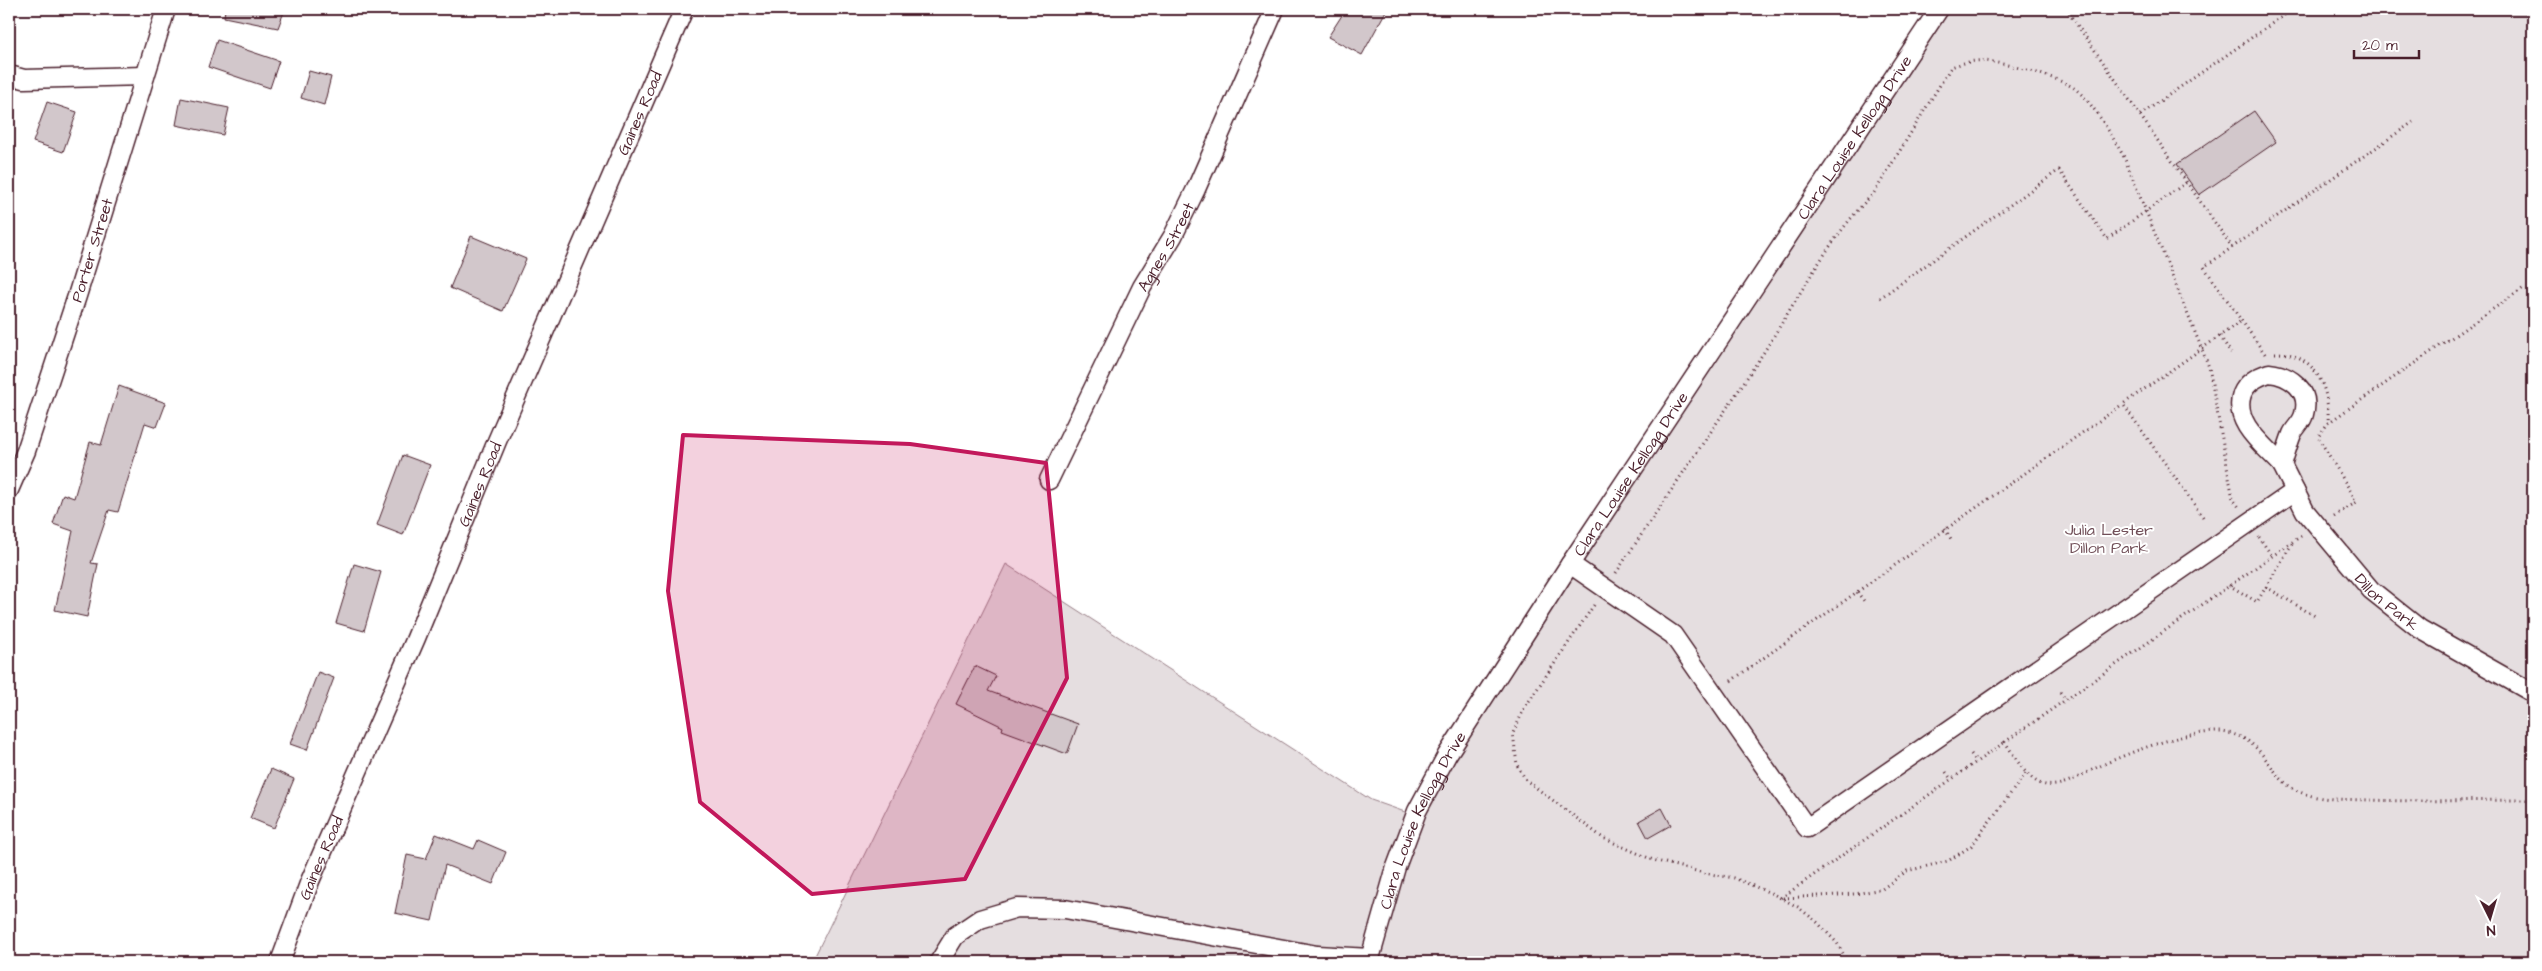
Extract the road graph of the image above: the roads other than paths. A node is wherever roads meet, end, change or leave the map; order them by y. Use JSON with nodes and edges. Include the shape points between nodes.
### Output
{"nodes":[{"id":1,"x":166,"y":9,"type":"edge"},
{"id":2,"x":684,"y":9,"type":"edge"},
{"id":3,"x":1275,"y":9,"type":"edge"},
{"id":4,"x":1939,"y":9,"type":"edge"},
{"id":5,"x":9,"y":75,"type":"edge"},
{"id":6,"x":145,"y":76,"type":"junction"},
{"id":7,"x":2282,"y":465,"type":"junction"},
{"id":8,"x":1049,"y":480,"type":"dead end"},
{"id":9,"x":10,"y":485,"type":"edge"},
{"id":10,"x":2295,"y":491,"type":"junction"},
{"id":11,"x":1570,"y":564,"type":"junction"},
{"id":12,"x":2533,"y":693,"type":"edge"},
{"id":13,"x":1369,"y":960,"type":"edge"},
{"id":14,"x":280,"y":962,"type":"edge"},
{"id":15,"x":939,"y":962,"type":"edge"}],
"edges":[{"from":1,"to":6,"type":"street","name":"Porter Street"},
{"from":2,"to":14,"type":"street","name":"Gaines Road","via":[[310,881]]},
{"from":3,"to":8,"type":"street","name":"Agnes Street","via":[[1196,189],[1133,305]]},
{"from":4,"to":11,"type":"street","name":"Clara Louise Kellogg Drive"},
{"from":5,"to":6,"type":"street","via":[[24,79]]},
{"from":6,"to":9,"type":"street","name":"Porter Street","via":[[26,451]]},
{"from":7,"to":7,"type":"street","name":"Dillon Park","via":[[2244,423],[2240,413],[2243,392],[2258,376],[2284,376],[2297,384],[2306,404]]},
{"from":7,"to":10,"type":"street","name":"Dillon Park"},
{"from":10,"to":11,"type":"street","via":[[1808,828],[1673,635]]},
{"from":10,"to":12,"type":"street","name":"Dillon Park","via":[[2305,511],[2371,590],[2420,629]]},
{"from":11,"to":13,"type":"street","name":"Clara Louise Kellogg Drive","via":[[1447,755],[1417,811],[1396,867]]},
{"from":13,"to":15,"type":"street","via":[[1316,955],[1065,909],[1017,908],[980,919],[954,936]]}]}
